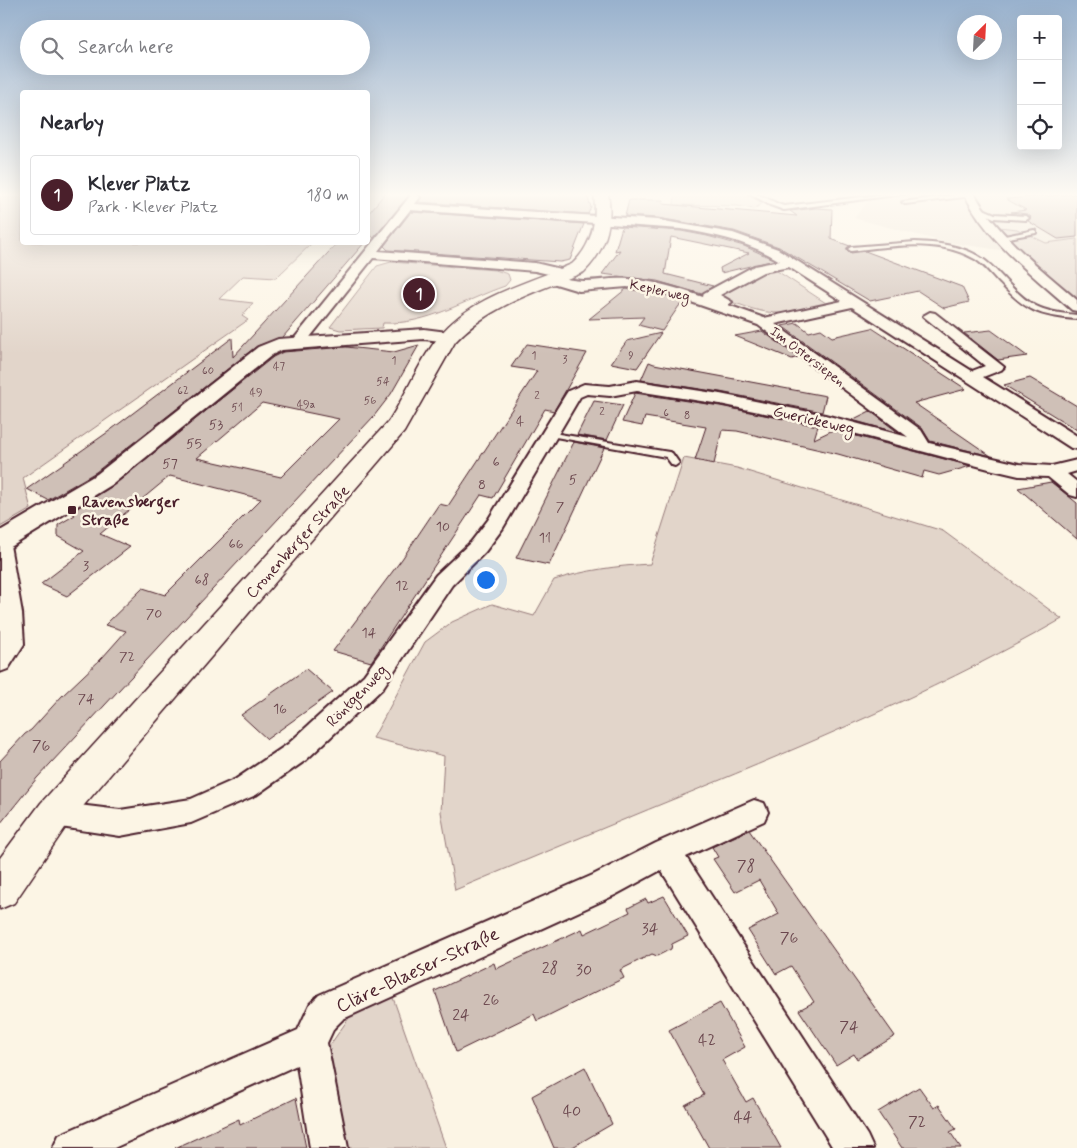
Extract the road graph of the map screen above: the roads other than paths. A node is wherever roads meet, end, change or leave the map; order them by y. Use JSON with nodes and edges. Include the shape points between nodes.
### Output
{"nodes":[{"id":1,"x":374,"y":247,"type":"edge"},
{"id":2,"x":594,"y":247,"type":"edge"},
{"id":3,"x":761,"y":247,"type":"edge"},
{"id":4,"x":888,"y":247,"type":"edge"},
{"id":5,"x":943,"y":247,"type":"edge"},
{"id":6,"x":1013,"y":247,"type":"edge"},
{"id":7,"x":851,"y":250,"type":"dead end"},
{"id":8,"x":368,"y":254,"type":"junction"},
{"id":9,"x":790,"y":263,"type":"junction"},
{"id":10,"x":559,"y":277,"type":"junction"},
{"id":11,"x":852,"y":303,"type":"junction"},
{"id":12,"x":1077,"y":307,"type":"edge"},
{"id":13,"x":930,"y":316,"type":"dead end"},
{"id":14,"x":1077,"y":317,"type":"edge"},
{"id":15,"x":782,"y":318,"type":"junction"},
{"id":16,"x":763,"y":322,"type":"junction"},
{"id":17,"x":449,"y":337,"type":"junction"},
{"id":18,"x":298,"y":343,"type":"junction"},
{"id":19,"x":970,"y":377,"type":"junction"},
{"id":20,"x":574,"y":394,"type":"joint"},
{"id":21,"x":550,"y":434,"type":"junction"},
{"id":22,"x":1077,"y":444,"type":"edge"},
{"id":23,"x":922,"y":446,"type":"junction"},
{"id":24,"x":675,"y":463,"type":"dead end"},
{"id":25,"x":1077,"y":465,"type":"edge"},
{"id":26,"x":1053,"y":472,"type":"junction"},
{"id":27,"x":1077,"y":491,"type":"edge"},
{"id":28,"x":0,"y":543,"type":"edge"},
{"id":29,"x":0,"y":663,"type":"edge"},
{"id":30,"x":754,"y":812,"type":"dead end"},
{"id":31,"x":54,"y":814,"type":"junction"},
{"id":32,"x":666,"y":852,"type":"junction"},
{"id":33,"x":0,"y":890,"type":"edge"},
{"id":34,"x":310,"y":1042,"type":"junction"},
{"id":35,"x":72,"y":1148,"type":"edge"},
{"id":36,"x":329,"y":1148,"type":"edge"},
{"id":37,"x":854,"y":1148,"type":"edge"}],
"edges":[{"from":1,"to":8,"type":"street"},
{"from":2,"to":10,"type":"main road","name":"Cronenberger Straße","via":[[590,257],[578,268]]},
{"from":3,"to":9,"type":"street"},
{"from":4,"to":7,"type":"lane"},
{"from":5,"to":14,"type":"lane","via":[[965,251],[986,263],[1031,309]]},
{"from":6,"to":12,"type":"street"},
{"from":8,"to":10,"type":"street","name":"Keplerweg","via":[[535,267]]},
{"from":8,"to":18,"type":"street"},
{"from":9,"to":11,"type":"street"},
{"from":9,"to":15,"type":"street","via":[[760,269],[709,296],[756,314]]},
{"from":10,"to":16,"type":"street","name":"Keplerweg","via":[[579,287],[627,283],[664,288]]},
{"from":10,"to":17,"type":"main road","name":"Cronenberger Straße","via":[[479,313]]},
{"from":11,"to":15,"type":"street","name":"Im Ostersiepen"},
{"from":11,"to":19,"type":"street"},
{"from":13,"to":19,"type":"street","via":[[996,367]]},
{"from":15,"to":16,"type":"street","name":"Im Ostersiepen"},
{"from":16,"to":23,"type":"street","name":"Im Ostersiepen","via":[[915,434]]},
{"from":17,"to":18,"type":"street","via":[[424,334]]},
{"from":17,"to":31,"type":"main road","name":"Cronenberger Straße","via":[[391,434]]},
{"from":18,"to":28,"type":"street","via":[[265,350],[105,479]]},
{"from":19,"to":22,"type":"street"},
{"from":20,"to":21,"type":"street","name":"Röntgenweg"},
{"from":20,"to":23,"type":"street","name":"Guerickeweg","via":[[584,389],[610,391],[637,386],[772,408]]},
{"from":21,"to":24,"type":"lane","via":[[669,455]]},
{"from":21,"to":31,"type":"street","name":"Röntgenweg","via":[[496,524],[444,580],[373,682],[297,752],[246,787],[190,811],[120,823]]},
{"from":23,"to":26,"type":"street","name":"Guerickeweg","via":[[1019,470]]},
{"from":25,"to":26,"type":"street"},
{"from":26,"to":27,"type":"street"},
{"from":28,"to":29,"type":"street","via":[[11,613],[12,644]]},
{"from":30,"to":32,"type":"street","name":"Cläre-Blaeser-Straße"},
{"from":31,"to":33,"type":"main road","name":"Cronenberger Straße"},
{"from":32,"to":34,"type":"street","name":"Cläre-Blaeser-Straße","via":[[604,885],[331,1007],[322,1016]]},
{"from":32,"to":37,"type":"street"},
{"from":34,"to":35,"type":"street"},
{"from":34,"to":36,"type":"street"}]}
